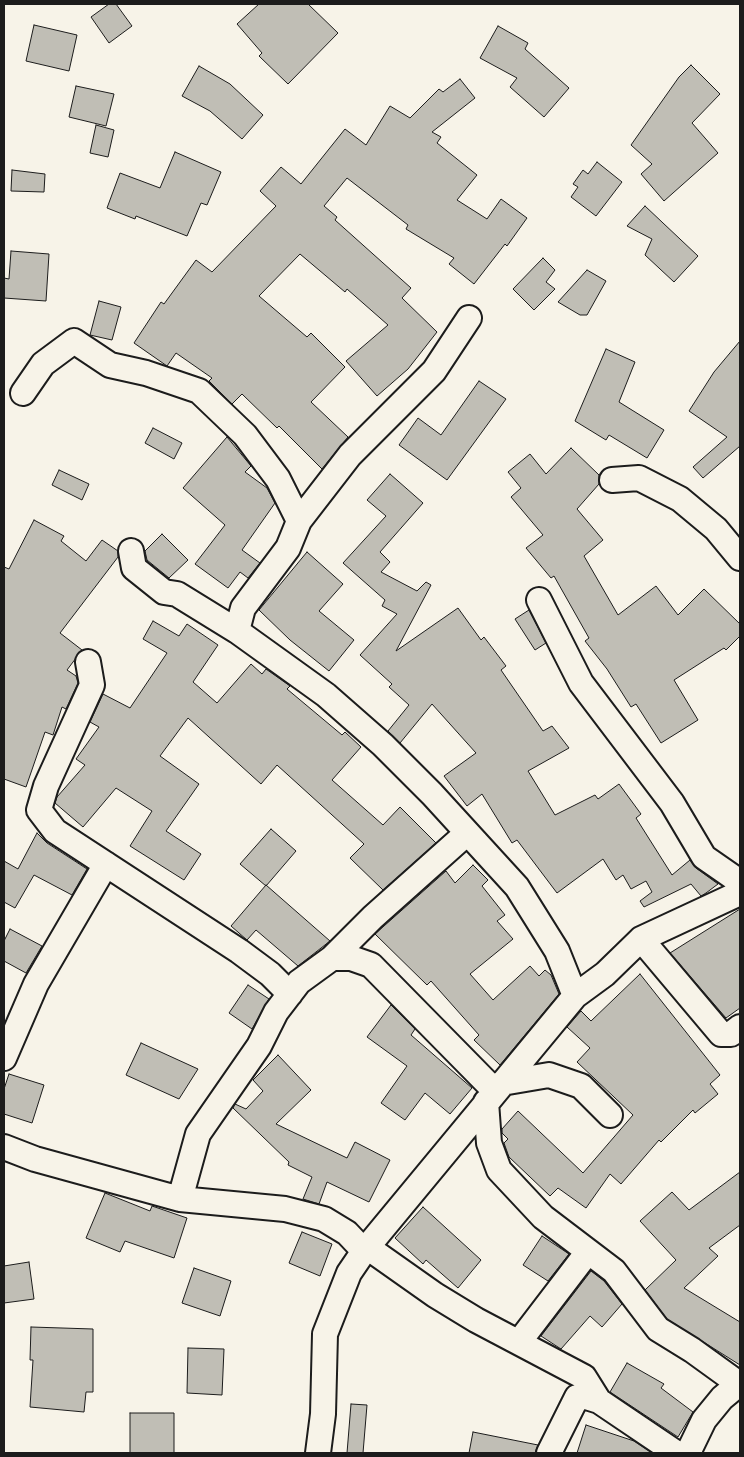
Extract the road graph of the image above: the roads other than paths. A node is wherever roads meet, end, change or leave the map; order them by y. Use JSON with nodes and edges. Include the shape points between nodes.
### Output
{"nodes":[{"id":1,"x":469,"y":318,"type":"dead end"},
{"id":2,"x":24,"y":393,"type":"dead end"},
{"id":3,"x":612,"y":480,"type":"dead end"},
{"id":4,"x":299,"y":521,"type":"junction"},
{"id":5,"x":131,"y":551,"type":"dead end"},
{"id":6,"x":740,"y":558,"type":"edge"},
{"id":7,"x":539,"y":600,"type":"dead end"},
{"id":8,"x":237,"y":631,"type":"junction"},
{"id":9,"x":88,"y":662,"type":"dead end"},
{"id":10,"x":466,"y":834,"type":"junction"},
{"id":11,"x":106,"y":864,"type":"junction"},
{"id":12,"x":740,"y":882,"type":"edge"},
{"id":13,"x":740,"y":893,"type":"edge"},
{"id":14,"x":641,"y":939,"type":"junction"},
{"id":15,"x":332,"y":958,"type":"junction"},
{"id":16,"x":290,"y":994,"type":"junction"},
{"id":17,"x":575,"y":996,"type":"junction"},
{"id":18,"x":740,"y":1027,"type":"edge"},
{"id":19,"x":4,"y":1058,"type":"edge"},
{"id":20,"x":494,"y":1092,"type":"junction"},
{"id":21,"x":610,"y":1115,"type":"dead end"},
{"id":22,"x":4,"y":1147,"type":"edge"},
{"id":23,"x":180,"y":1199,"type":"junction"},
{"id":24,"x":365,"y":1249,"type":"junction"},
{"id":25,"x":587,"y":1253,"type":"junction"},
{"id":26,"x":518,"y":1342,"type":"junction"},
{"id":27,"x":735,"y":1394,"type":"edge"},
{"id":28,"x":599,"y":1400,"type":"junction"},
{"id":29,"x":318,"y":1453,"type":"edge"},
{"id":30,"x":549,"y":1453,"type":"edge"},
{"id":31,"x":676,"y":1453,"type":"edge"},
{"id":32,"x":688,"y":1453,"type":"edge"}],
"edges":[{"from":1,"to":4,"type":"street","via":[[434,371],[350,455]]},
{"from":2,"to":4,"type":"street","via":[[43,364],[74,341],[110,365],[199,391],[245,435],[278,479]]},
{"from":3,"to":6,"type":"street","via":[[639,478],[680,499],[716,529]]},
{"from":4,"to":8,"type":"street","via":[[288,548],[243,608]]},
{"from":5,"to":8,"type":"street","via":[[134,568],[164,592],[177,594]]},
{"from":7,"to":12,"type":"street","via":[[581,683],[672,803],[704,858]]},
{"from":8,"to":10,"type":"street","via":[[326,695],[376,739],[432,794]]},
{"from":9,"to":11,"type":"street","via":[[92,685],[46,786],[40,810],[55,830]]},
{"from":10,"to":15,"type":"street"},
{"from":10,"to":17,"type":"street","via":[[517,887],[557,951]]},
{"from":11,"to":16,"type":"street","via":[[239,951]]},
{"from":11,"to":19,"type":"street","via":[[36,984]]},
{"from":13,"to":14,"type":"street"},
{"from":14,"to":17,"type":"street","via":[[606,974]]},
{"from":14,"to":18,"type":"street","via":[[721,1034],[732,1034]]},
{"from":15,"to":16,"type":"street","via":[[299,982]]},
{"from":15,"to":20,"type":"street","via":[[351,958],[371,965]]},
{"from":16,"to":23,"type":"street","via":[[276,1012],[259,1046],[198,1134]]},
{"from":17,"to":20,"type":"street"},
{"from":20,"to":21,"type":"street","via":[[549,1075],[582,1086]]},
{"from":20,"to":24,"type":"street"},
{"from":20,"to":25,"type":"street","via":[[489,1144],[499,1170],[543,1217]]},
{"from":22,"to":23,"type":"street","via":[[35,1159]]},
{"from":23,"to":24,"type":"street","via":[[285,1209],[324,1219]]},
{"from":24,"to":26,"type":"street","via":[[435,1295]]},
{"from":24,"to":29,"type":"street","via":[[349,1274],[325,1334],[323,1414]]},
{"from":25,"to":26,"type":"street"},
{"from":25,"to":27,"type":"street","via":[[614,1271],[658,1329],[692,1350]]},
{"from":26,"to":28,"type":"street","via":[[584,1376]]},
{"from":27,"to":32,"type":"street","via":[[704,1420]]},
{"from":28,"to":30,"type":"street","via":[[577,1397]]},
{"from":28,"to":31,"type":"street"}]}
